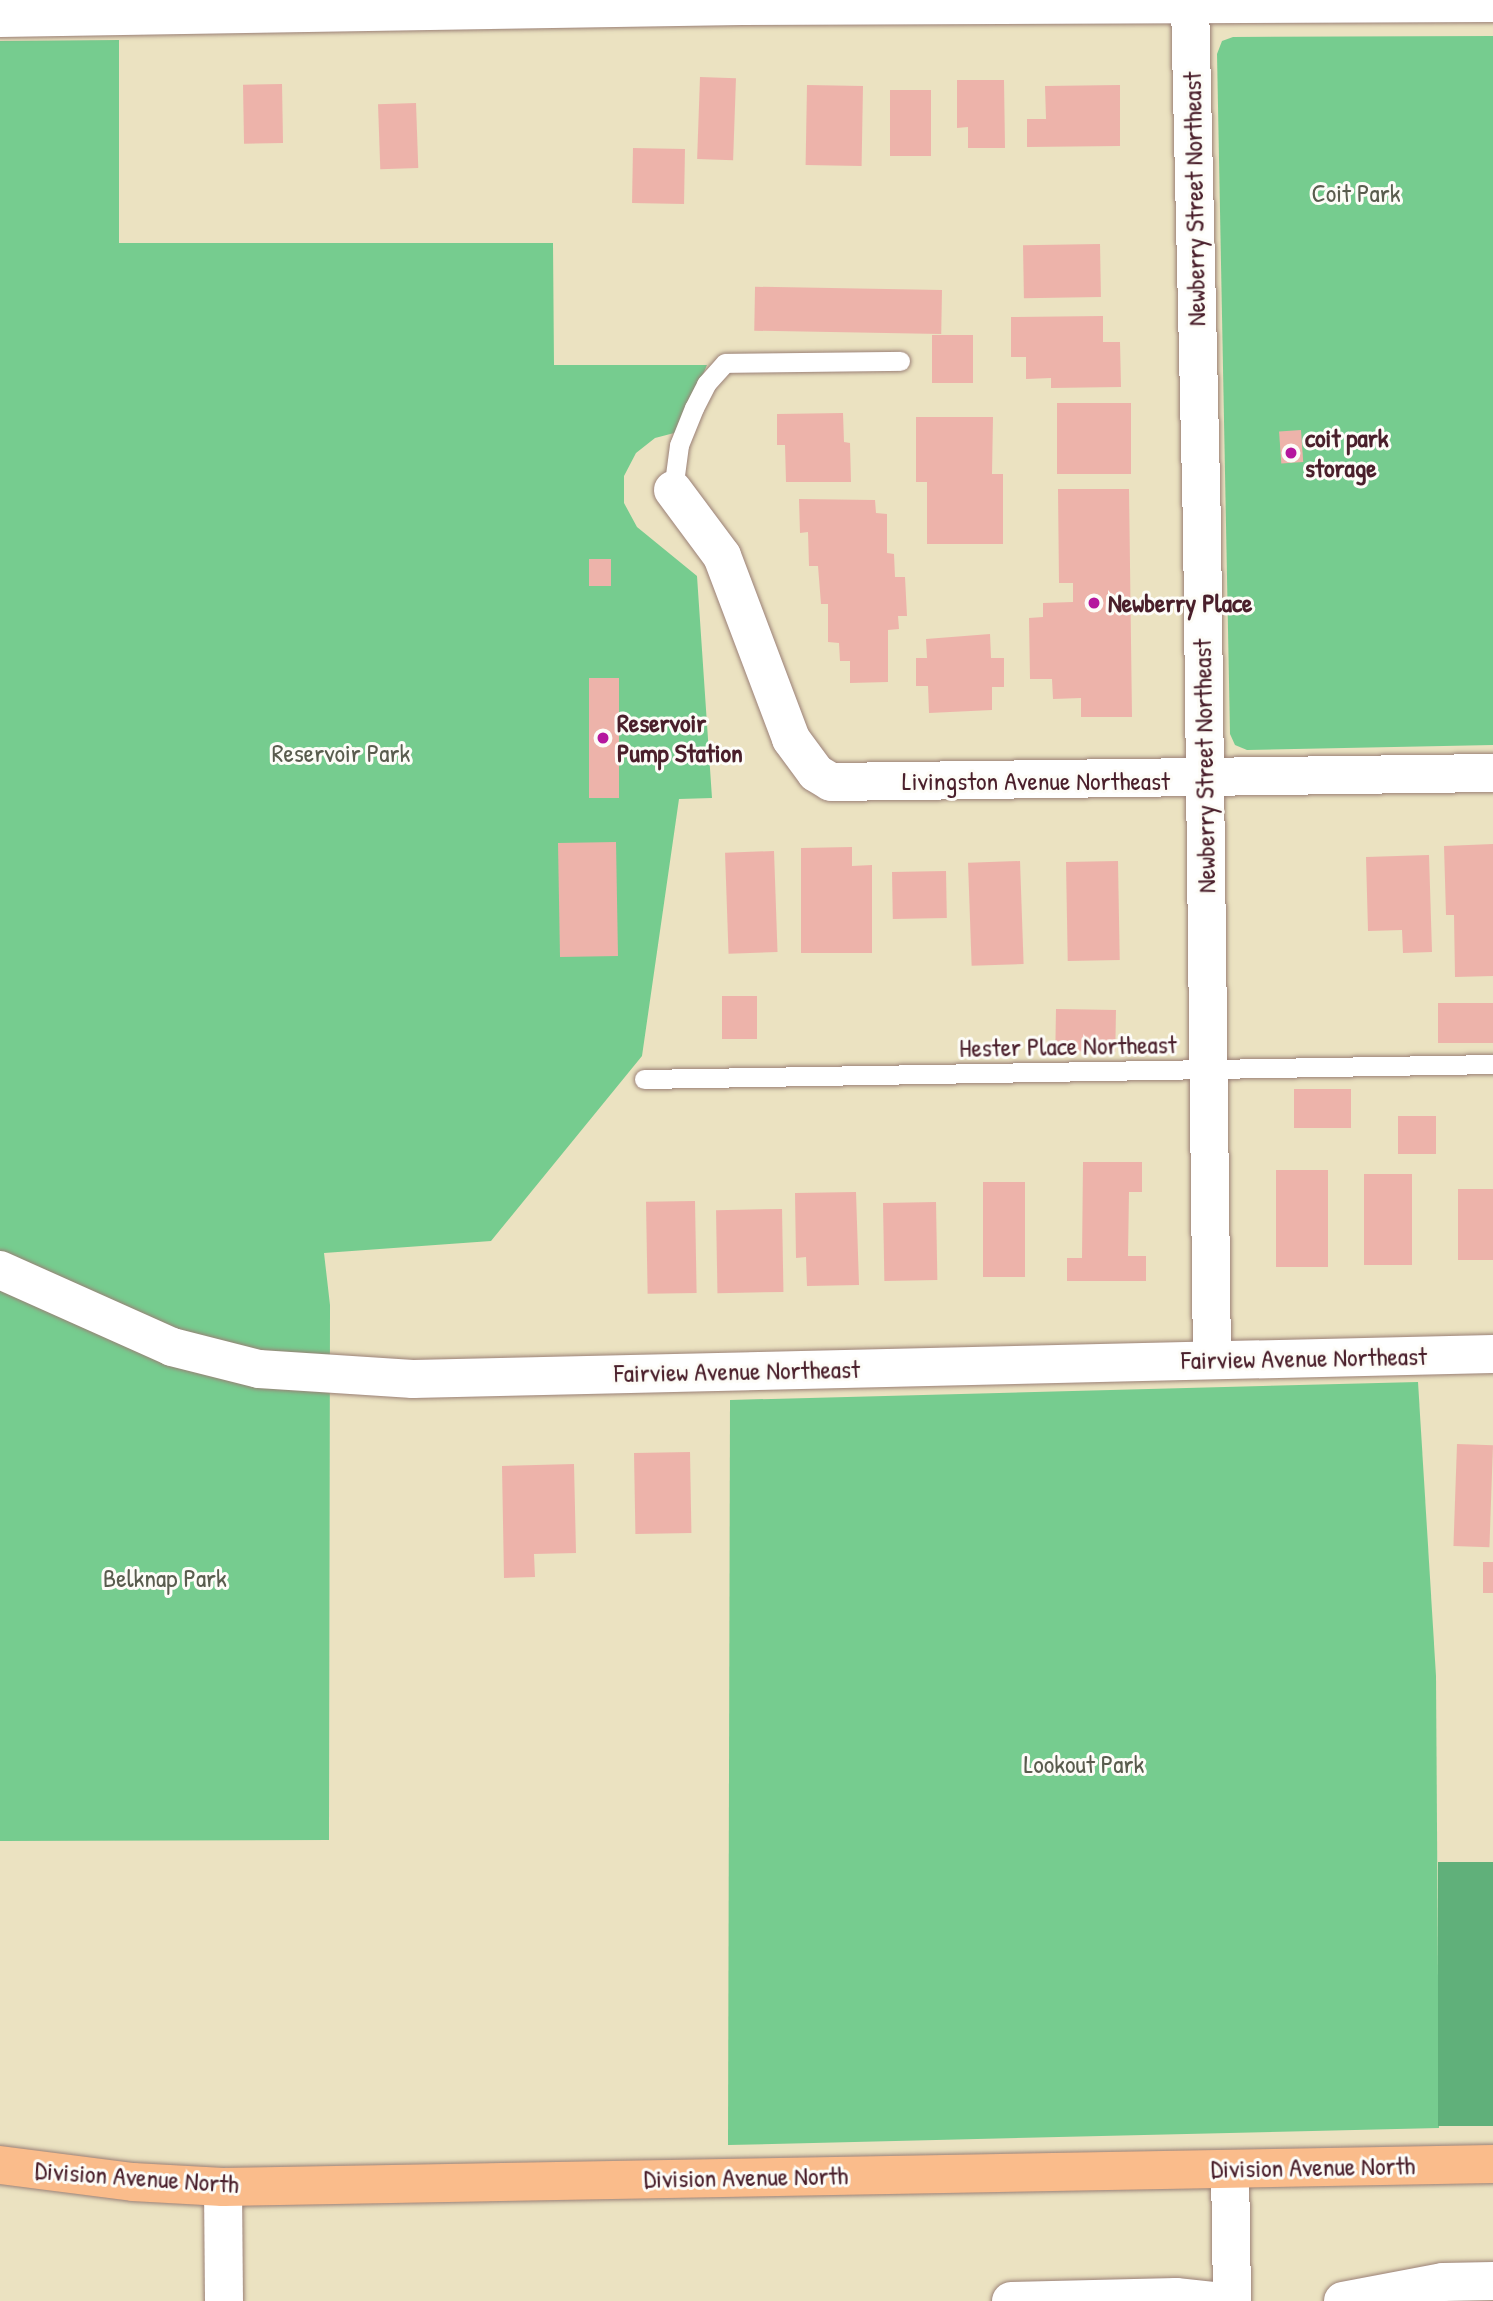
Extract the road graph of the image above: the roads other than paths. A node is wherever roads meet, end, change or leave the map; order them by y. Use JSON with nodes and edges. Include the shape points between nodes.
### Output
{"nodes":[{"id":1,"x":742,"y":3,"type":"edge"},
{"id":2,"x":1190,"y":3,"type":"junction"},
{"id":3,"x":1493,"y":3,"type":"edge"},
{"id":4,"x":0,"y":18,"type":"edge"},
{"id":5,"x":900,"y":361,"type":"dead end"},
{"id":6,"x":673,"y":491,"type":"joint"},
{"id":7,"x":1493,"y":773,"type":"edge"},
{"id":8,"x":1204,"y":780,"type":"junction"},
{"id":9,"x":1493,"y":1063,"type":"edge"},
{"id":10,"x":1209,"y":1070,"type":"junction"},
{"id":11,"x":644,"y":1079,"type":"dead end"},
{"id":12,"x":4,"y":1279,"type":"edge"},
{"id":13,"x":1493,"y":1354,"type":"edge"},
{"id":14,"x":1212,"y":1360,"type":"junction"},
{"id":15,"x":1493,"y":2164,"type":"edge"},
{"id":16,"x":0,"y":2165,"type":"edge"},
{"id":17,"x":1230,"y":2169,"type":"junction"},
{"id":18,"x":223,"y":2187,"type":"junction"},
{"id":19,"x":1493,"y":2281,"type":"edge"},
{"id":20,"x":224,"y":2301,"type":"edge"},
{"id":21,"x":1011,"y":2301,"type":"edge"},
{"id":22,"x":1213,"y":2301,"type":"edge"},
{"id":23,"x":1232,"y":2301,"type":"edge"},
{"id":24,"x":1343,"y":2301,"type":"edge"}],
"edges":[{"from":1,"to":2,"type":"street"},
{"from":1,"to":4,"type":"street"},
{"from":2,"to":3,"type":"street"},
{"from":2,"to":8,"type":"street","name":"Newberry Street Northeast"},
{"from":5,"to":6,"type":"lane","via":[[725,363],[706,384],[689,420],[679,445]]},
{"from":6,"to":8,"type":"street","name":"Livingston Avenue Northeast","via":[[722,556],[791,739],[816,773],[831,782]]},
{"from":7,"to":8,"type":"street","name":"Livingston Avenue Northeast"},
{"from":8,"to":10,"type":"street","name":"Newberry Street Northeast"},
{"from":9,"to":10,"type":"lane","name":"Hester Place Northeast"},
{"from":10,"to":11,"type":"lane","name":"Hester Place Northeast"},
{"from":10,"to":14,"type":"street","name":"Newberry Street Northeast"},
{"from":12,"to":14,"type":"street","name":"Fairview Avenue Northeast","via":[[172,1347],[259,1369],[312,1373],[413,1379]]},
{"from":13,"to":14,"type":"street","name":"Fairview Avenue Northeast"},
{"from":15,"to":17,"type":"main road","name":"Division Avenue North"},
{"from":16,"to":18,"type":"main road","name":"Division Avenue North","via":[[133,2182]]},
{"from":17,"to":18,"type":"main road","name":"Division Avenue North"},
{"from":17,"to":23,"type":"street"},
{"from":18,"to":20,"type":"street"},
{"from":19,"to":24,"type":"street","via":[[1443,2282]]},
{"from":21,"to":22,"type":"street","via":[[1176,2297]]}]}
